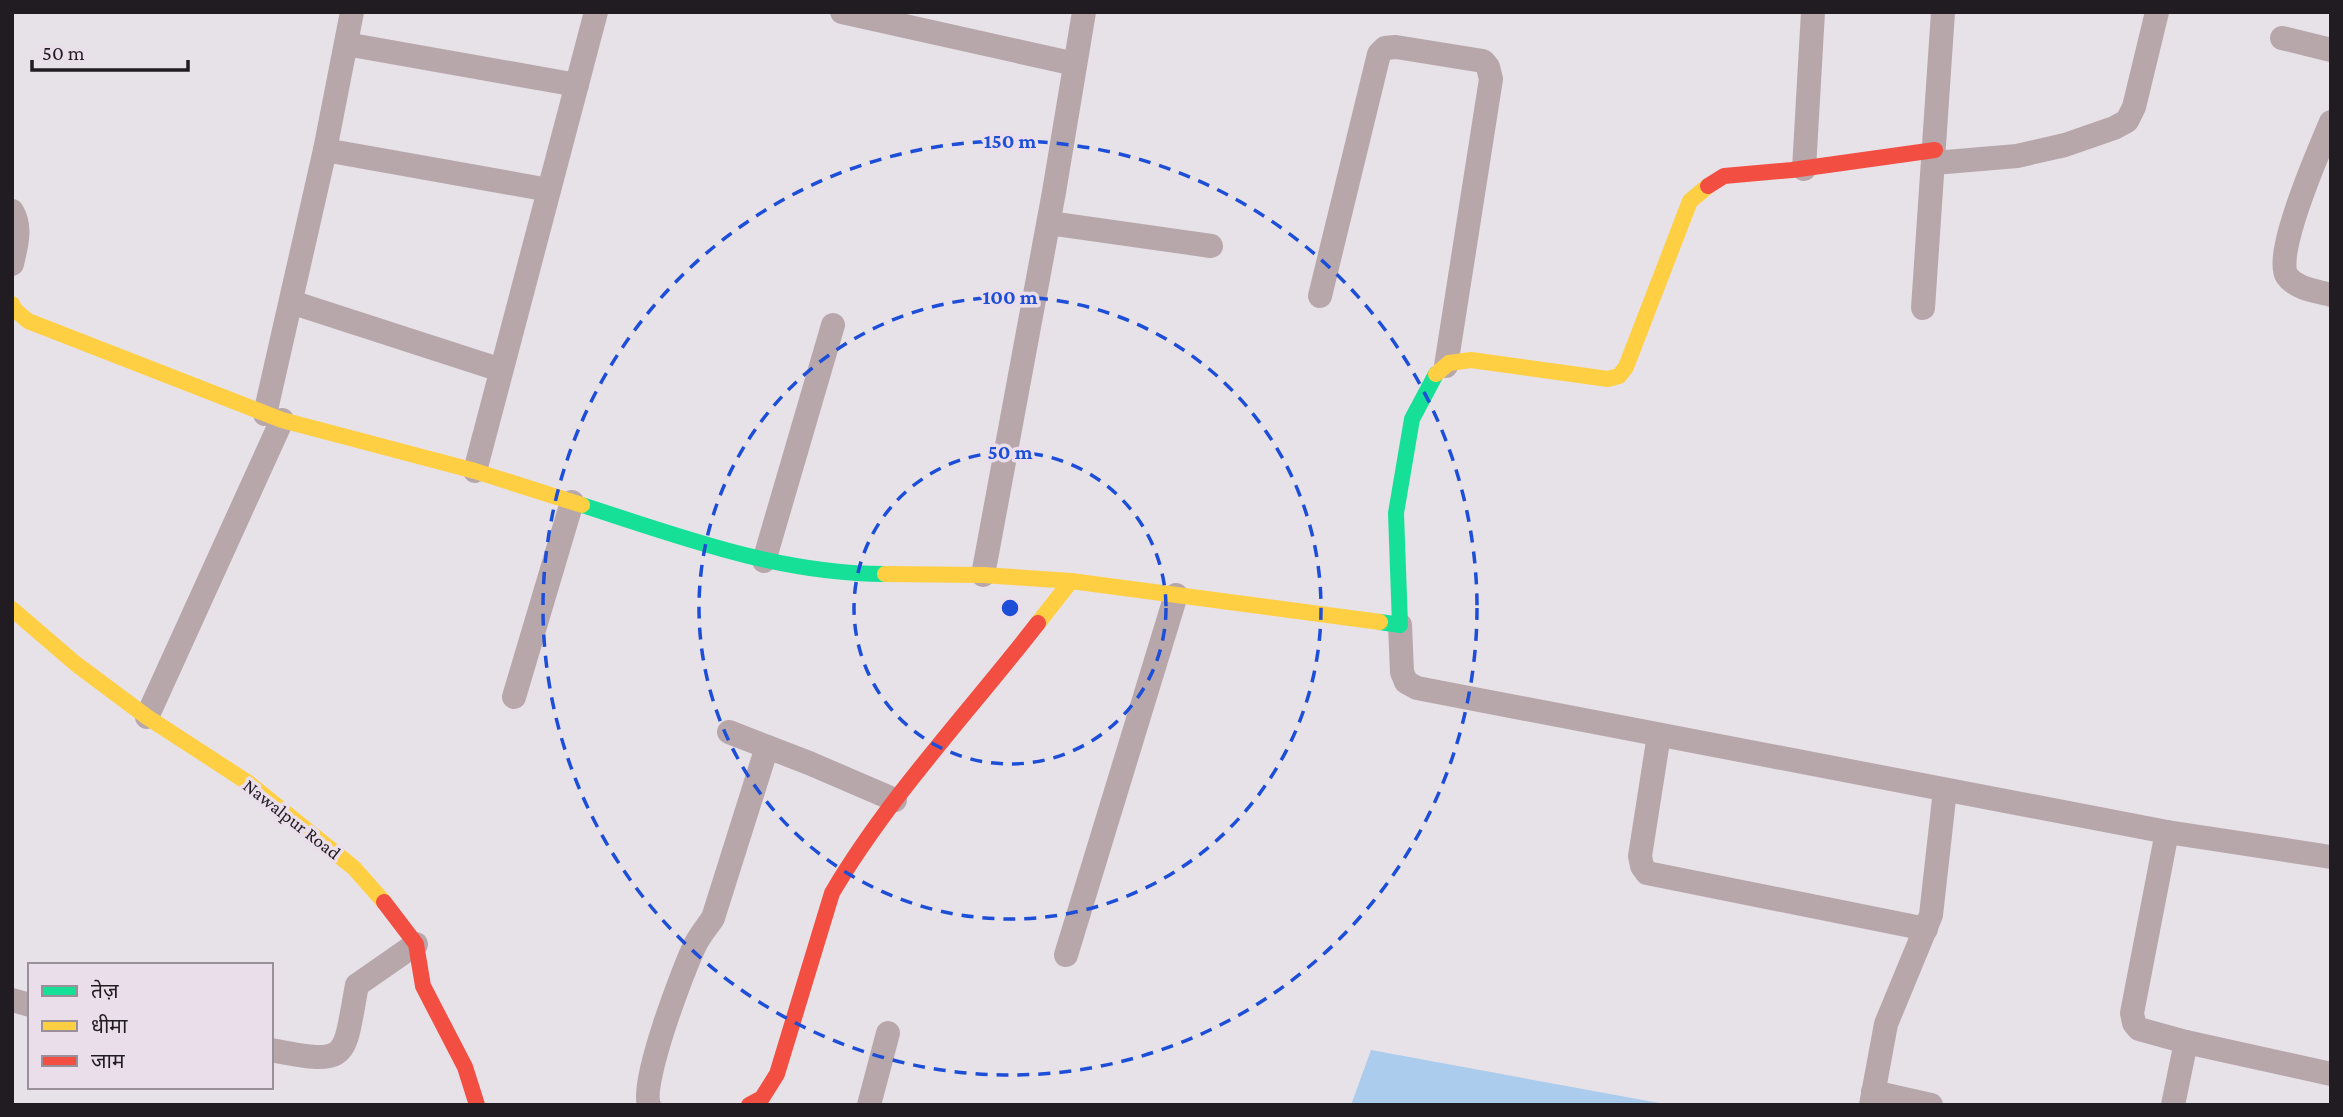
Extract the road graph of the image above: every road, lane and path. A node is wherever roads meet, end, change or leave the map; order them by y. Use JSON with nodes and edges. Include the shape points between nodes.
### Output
{"nodes":[{"id":1,"x":352,"y":12,"type":"edge"},
{"id":2,"x":596,"y":12,"type":"edge"},
{"id":3,"x":842,"y":12,"type":"edge"},
{"id":4,"x":1084,"y":12,"type":"edge"},
{"id":5,"x":1813,"y":12,"type":"edge"},
{"id":6,"x":1943,"y":12,"type":"edge"},
{"id":7,"x":2157,"y":12,"type":"edge"},
{"id":8,"x":2283,"y":38,"type":"dead end"},
{"id":9,"x":346,"y":44,"type":"junction"},
{"id":10,"x":2331,"y":50,"type":"edge"},
{"id":11,"x":1075,"y":64,"type":"junction"},
{"id":12,"x":577,"y":85,"type":"junction"},
{"id":13,"x":2331,"y":122,"type":"edge"},
{"id":14,"x":325,"y":149,"type":"junction"},
{"id":15,"x":1934,"y":156,"type":"junction"},
{"id":16,"x":1804,"y":169,"type":"junction"},
{"id":17,"x":550,"y":190,"type":"junction"},
{"id":18,"x":12,"y":211,"type":"edge"},
{"id":19,"x":1049,"y":223,"type":"junction"},
{"id":20,"x":1212,"y":246,"type":"dead end"},
{"id":21,"x":12,"y":264,"type":"edge"},
{"id":22,"x":2331,"y":295,"type":"edge"},
{"id":23,"x":1320,"y":296,"type":"dead end"},
{"id":24,"x":291,"y":302,"type":"junction"},
{"id":25,"x":12,"y":304,"type":"edge"},
{"id":26,"x":1923,"y":308,"type":"dead end"},
{"id":27,"x":832,"y":325,"type":"dead end"},
{"id":28,"x":1446,"y":366,"type":"junction"},
{"id":29,"x":501,"y":370,"type":"junction"},
{"id":30,"x":274,"y":417,"type":"junction"},
{"id":31,"x":475,"y":471,"type":"junction"},
{"id":32,"x":572,"y":502,"type":"junction"},
{"id":33,"x":764,"y":561,"type":"junction"},
{"id":34,"x":983,"y":575,"type":"junction"},
{"id":35,"x":1071,"y":581,"type":"junction"},
{"id":36,"x":1176,"y":595,"type":"junction"},
{"id":37,"x":12,"y":609,"type":"edge"},
{"id":38,"x":1400,"y":625,"type":"junction"},
{"id":39,"x":514,"y":697,"type":"dead end"},
{"id":40,"x":147,"y":717,"type":"junction"},
{"id":41,"x":729,"y":733,"type":"dead end"},
{"id":42,"x":1659,"y":735,"type":"junction"},
{"id":43,"x":767,"y":747,"type":"junction"},
{"id":44,"x":1945,"y":790,"type":"junction"},
{"id":45,"x":895,"y":800,"type":"junction"},
{"id":46,"x":2167,"y":832,"type":"junction"},
{"id":47,"x":2331,"y":858,"type":"edge"},
{"id":48,"x":1926,"y":929,"type":"junction"},
{"id":49,"x":416,"y":944,"type":"junction"},
{"id":50,"x":1066,"y":955,"type":"dead end"},
{"id":51,"x":888,"y":1033,"type":"dead end"},
{"id":52,"x":2186,"y":1042,"type":"junction"},
{"id":53,"x":273,"y":1050,"type":"edge"},
{"id":54,"x":2331,"y":1074,"type":"edge"},
{"id":55,"x":1872,"y":1098,"type":"edge"},
{"id":56,"x":477,"y":1105,"type":"edge"},
{"id":57,"x":649,"y":1105,"type":"edge"},
{"id":58,"x":749,"y":1105,"type":"edge"},
{"id":59,"x":869,"y":1105,"type":"edge"},
{"id":60,"x":1931,"y":1105,"type":"edge"},
{"id":61,"x":2173,"y":1105,"type":"edge"}],
"edges":[{"from":1,"to":9,"type":"street"},
{"from":2,"to":12,"type":"street"},
{"from":3,"to":11,"type":"street"},
{"from":4,"to":11,"type":"street"},
{"from":5,"to":16,"type":"street"},
{"from":6,"to":15,"type":"street"},
{"from":7,"to":15,"type":"street","via":[[2127,121],[2066,145],[2017,156]]},
{"from":8,"to":10,"type":"street"},
{"from":9,"to":12,"type":"street"},
{"from":9,"to":14,"type":"street"},
{"from":11,"to":19,"type":"street"},
{"from":12,"to":17,"type":"street"},
{"from":13,"to":22,"type":"street","via":[[2284,253],[2286,275],[2295,284]]},
{"from":14,"to":17,"type":"street"},
{"from":14,"to":24,"type":"street"},
{"from":15,"to":16,"type":"street"},
{"from":15,"to":26,"type":"street"},
{"from":16,"to":28,"type":"street","via":[[1724,176],[1690,201],[1619,376],[1608,379],[1471,360]]},
{"from":17,"to":29,"type":"street"},
{"from":18,"to":21,"type":"street","via":[[18,232]]},
{"from":19,"to":20,"type":"street"},
{"from":19,"to":34,"type":"street"},
{"from":23,"to":28,"type":"street","via":[[1379,54],[1396,47],[1483,61],[1491,79]]},
{"from":24,"to":29,"type":"street"},
{"from":24,"to":30,"type":"street"},
{"from":25,"to":30,"type":"street","via":[[28,321]]},
{"from":27,"to":33,"type":"street"},
{"from":28,"to":38,"type":"street","via":[[1437,372],[1412,419],[1396,513]]},
{"from":29,"to":31,"type":"street"},
{"from":30,"to":31,"type":"street"},
{"from":30,"to":40,"type":"street"},
{"from":31,"to":32,"type":"street"},
{"from":32,"to":33,"type":"street"},
{"from":32,"to":39,"type":"street"},
{"from":33,"to":34,"type":"street","via":[[846,573]]},
{"from":34,"to":35,"type":"street"},
{"from":35,"to":36,"type":"street"},
{"from":35,"to":45,"type":"street"},
{"from":36,"to":38,"type":"street"},
{"from":36,"to":50,"type":"street"},
{"from":37,"to":40,"type":"street","name":"Nawalpur Road"},
{"from":38,"to":42,"type":"street","via":[[1402,672],[1406,682],[1417,688]]},
{"from":40,"to":49,"type":"street","name":"Nawalpur Road","via":[[247,782],[354,869]]},
{"from":41,"to":43,"type":"street"},
{"from":42,"to":44,"type":"street"},
{"from":42,"to":48,"type":"street","via":[[1640,856],[1647,873]]},
{"from":43,"to":45,"type":"street"},
{"from":43,"to":57,"type":"street","via":[[713,918],[696,942],[658,1047],[648,1084]]},
{"from":44,"to":46,"type":"street"},
{"from":44,"to":48,"type":"street"},
{"from":45,"to":58,"type":"street","via":[[832,893],[777,1074],[762,1098]]},
{"from":46,"to":47,"type":"street"},
{"from":46,"to":52,"type":"street","via":[[2132,1013],[2139,1028]]},
{"from":48,"to":55,"type":"street","via":[[1886,1024]]},
{"from":49,"to":53,"type":"street","via":[[357,985],[342,1050],[314,1058]]},
{"from":49,"to":56,"type":"street","name":"Nawalpur Road","via":[[424,986],[466,1067]]},
{"from":51,"to":59,"type":"street"},
{"from":52,"to":54,"type":"street"},
{"from":52,"to":61,"type":"street"},
{"from":55,"to":60,"type":"street"}]}
